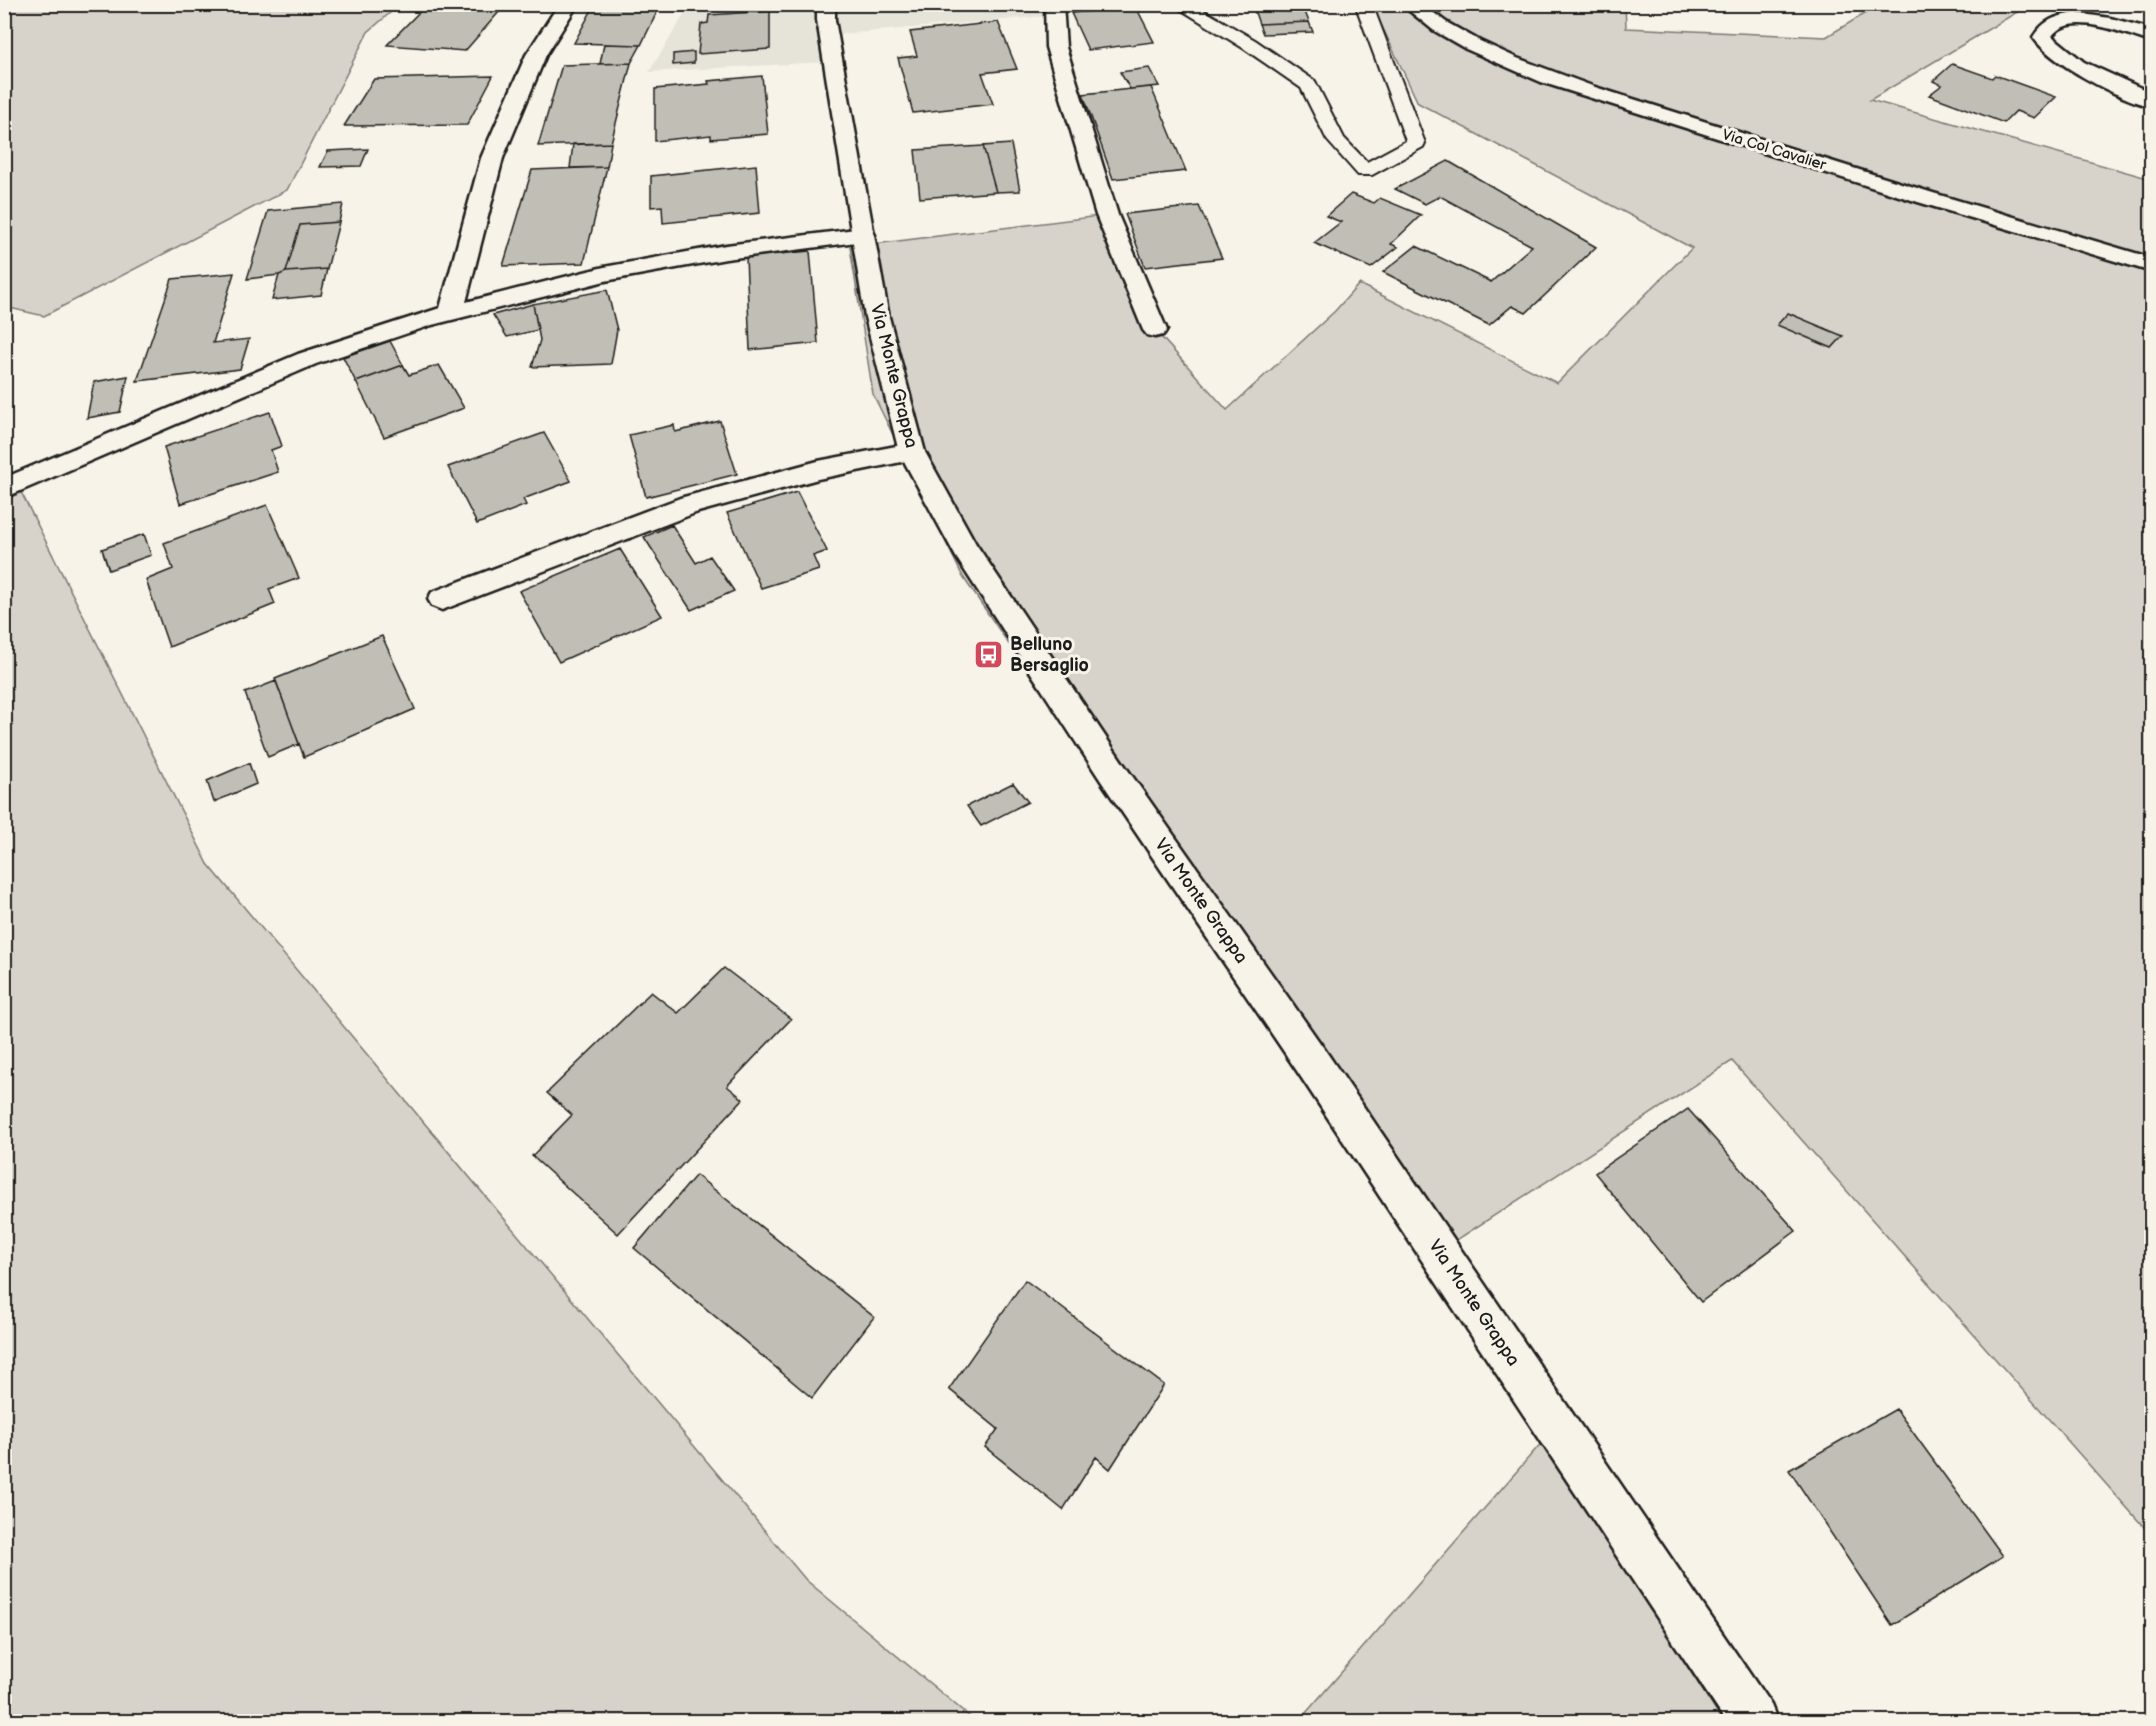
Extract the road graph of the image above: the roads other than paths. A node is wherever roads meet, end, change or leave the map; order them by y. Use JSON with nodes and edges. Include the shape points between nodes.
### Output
{"nodes":[{"id":1,"x":569,"y":4,"type":"edge"},
{"id":2,"x":826,"y":4,"type":"edge"},
{"id":3,"x":1054,"y":4,"type":"edge"},
{"id":4,"x":1180,"y":4,"type":"edge"},
{"id":5,"x":1369,"y":4,"type":"edge"},
{"id":6,"x":1410,"y":4,"type":"edge"},
{"id":7,"x":2151,"y":36,"type":"edge"},
{"id":8,"x":2151,"y":100,"type":"edge"},
{"id":9,"x":864,"y":235,"type":"junction"},
{"id":10,"x":2151,"y":265,"type":"edge"},
{"id":11,"x":451,"y":313,"type":"junction"},
{"id":12,"x":1155,"y":330,"type":"dead end"},
{"id":13,"x":912,"y":452,"type":"junction"},
{"id":14,"x":4,"y":489,"type":"edge"},
{"id":15,"x":442,"y":599,"type":"dead end"},
{"id":16,"x":1754,"y":1722,"type":"edge"}],
"edges":[{"from":1,"to":11,"type":"street","via":[[536,55],[492,158]]},
{"from":2,"to":9,"type":"street","name":"Via Monte Grappa"},
{"from":3,"to":12,"type":"street","via":[[1056,47],[1104,203]]},
{"from":4,"to":5,"type":"lane","via":[[1226,21],[1309,85],[1336,140],[1365,171],[1416,143],[1365,9]]},
{"from":6,"to":10,"type":"street","name":"Via Col Cavalier","via":[[1427,19],[1469,43],[1588,91]]},
{"from":7,"to":8,"type":"street","via":[[2090,19],[2056,23],[2045,29],[2042,37],[2063,57]]},
{"from":9,"to":11,"type":"street","via":[[726,252],[615,272]]},
{"from":9,"to":13,"type":"street","name":"Via Monte Grappa","via":[[878,316]]},
{"from":11,"to":14,"type":"street","via":[[308,359]]},
{"from":13,"to":15,"type":"street","via":[[818,470],[690,505]]},
{"from":13,"to":16,"type":"street","name":"Via Monte Grappa","via":[[966,550],[1112,772],[1310,1059]]}]}
